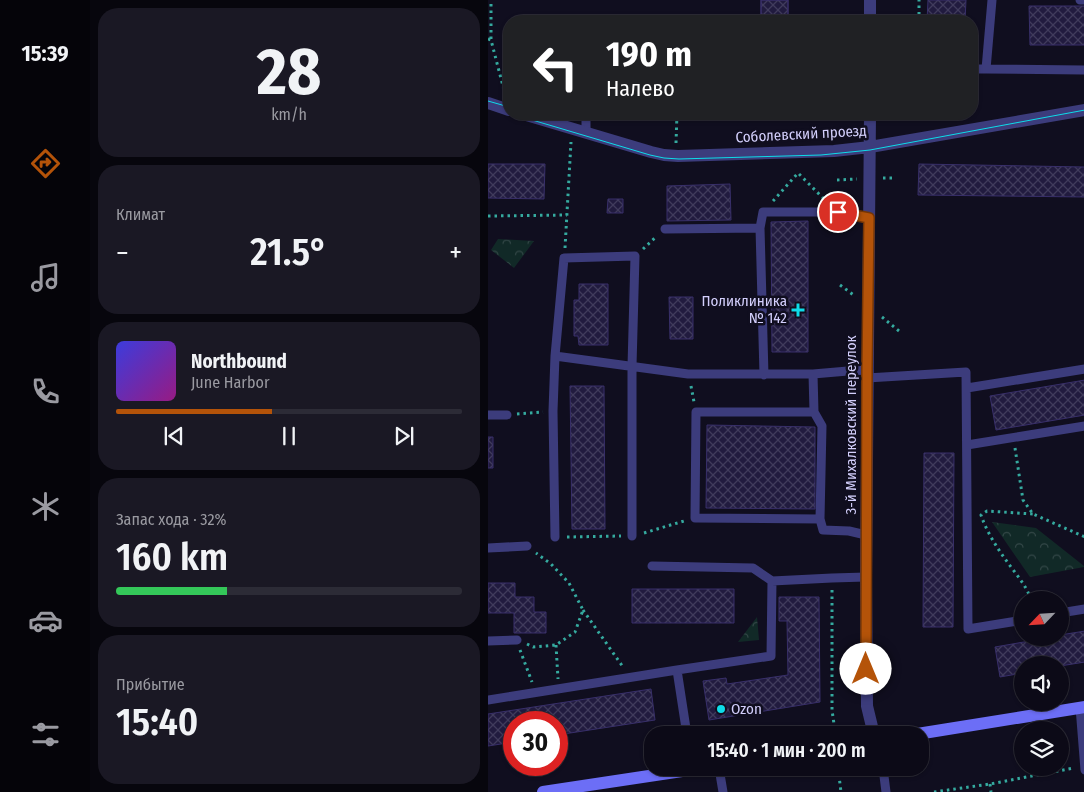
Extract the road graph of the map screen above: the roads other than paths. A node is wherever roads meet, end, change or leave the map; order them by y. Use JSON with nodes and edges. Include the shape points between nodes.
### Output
{"nodes":[{"id":1,"x":870,"y":0,"type":"edge"},
{"id":2,"x":992,"y":0,"type":"edge"},
{"id":3,"x":1080,"y":0,"type":"edge"},
{"id":4,"x":1084,"y":0,"type":"edge"},
{"id":5,"x":870,"y":15,"type":"edge"},
{"id":6,"x":978,"y":69,"type":"edge"},
{"id":7,"x":986,"y":69,"type":"junction"},
{"id":8,"x":1084,"y":70,"type":"edge"},
{"id":9,"x":488,"y":103,"type":"edge"},
{"id":10,"x":503,"y":108,"type":"edge"},
{"id":11,"x":1084,"y":110,"type":"edge"},
{"id":12,"x":544,"y":120,"type":"edge"},
{"id":13,"x":586,"y":120,"type":"edge"},
{"id":14,"x":870,"y":120,"type":"edge"},
{"id":15,"x":586,"y":133,"type":"junction"},
{"id":16,"x":870,"y":147,"type":"junction"},
{"id":17,"x":869,"y":218,"type":"junction"},
{"id":18,"x":760,"y":228,"type":"junction"},
{"id":19,"x":665,"y":229,"type":"road end"},
{"id":20,"x":555,"y":356,"type":"junction"},
{"id":21,"x":632,"y":366,"type":"junction"},
{"id":22,"x":1084,"y":369,"type":"edge"},
{"id":23,"x":764,"y":374,"type":"junction"},
{"id":24,"x":813,"y":374,"type":"junction"},
{"id":25,"x":867,"y":374,"type":"junction"},
{"id":26,"x":967,"y":388,"type":"junction"},
{"id":27,"x":814,"y":412,"type":"junction"},
{"id":28,"x":488,"y":415,"type":"edge"},
{"id":29,"x":507,"y":415,"type":"road end"},
{"id":30,"x":1084,"y":426,"type":"edge"},
{"id":31,"x":967,"y":445,"type":"junction"},
{"id":32,"x":820,"y":519,"type":"junction"},
{"id":33,"x":866,"y":535,"type":"junction"},
{"id":34,"x":632,"y":536,"type":"road end"},
{"id":35,"x":555,"y":537,"type":"road end"},
{"id":36,"x":528,"y":546,"type":"road end"},
{"id":37,"x":488,"y":548,"type":"edge"},
{"id":38,"x":652,"y":566,"type":"dead end"},
{"id":39,"x":866,"y":577,"type":"junction"},
{"id":40,"x":772,"y":581,"type":"junction"},
{"id":41,"x":1084,"y":609,"type":"edge"},
{"id":42,"x":1069,"y":612,"type":"edge"},
{"id":43,"x":1014,"y":621,"type":"edge"},
{"id":44,"x":517,"y":640,"type":"road end"},
{"id":45,"x":488,"y":641,"type":"edge"},
{"id":46,"x":677,"y":670,"type":"junction"},
{"id":47,"x":488,"y":700,"type":"edge"},
{"id":48,"x":1082,"y":707,"type":"edge"},
{"id":49,"x":686,"y":726,"type":"edge"},
{"id":50,"x":872,"y":726,"type":"edge"},
{"id":51,"x":929,"y":732,"type":"edge"},
{"id":52,"x":1084,"y":766,"type":"edge"},
{"id":53,"x":1084,"y":770,"type":"edge"},
{"id":54,"x":645,"y":776,"type":"edge"},
{"id":55,"x":720,"y":776,"type":"edge"},
{"id":56,"x":884,"y":776,"type":"edge"},
{"id":57,"x":543,"y":792,"type":"edge"},
{"id":58,"x":723,"y":792,"type":"edge"},
{"id":59,"x":886,"y":792,"type":"edge"}],
"edges":[{"from":1,"to":5,"type":"street"},
{"from":2,"to":7,"type":"lane"},
{"from":3,"to":4,"type":"lane"},
{"from":6,"to":7,"type":"lane"},
{"from":7,"to":8,"type":"lane"},
{"from":9,"to":10,"type":"street"},
{"from":11,"to":16,"type":"street","name":"Соболевский проезд"},
{"from":12,"to":15,"type":"street","name":"Соболевский проезд"},
{"from":13,"to":15,"type":"lane"},
{"from":14,"to":16,"type":"street","name":"3-й Михалковский переулок"},
{"from":15,"to":16,"type":"street","name":"Соболевский проезд","via":[[675,156]]},
{"from":16,"to":17,"type":"street","name":"3-й Михалковский переулок"},
{"from":17,"to":18,"type":"lane","via":[[838,212],[763,212]]},
{"from":17,"to":25,"type":"street","name":"3-й Михалковский переулок"},
{"from":18,"to":19,"type":"lane"},
{"from":18,"to":23,"type":"lane"},
{"from":20,"to":21,"type":"lane"},
{"from":20,"to":21,"type":"lane","via":[[564,258],[635,256]]},
{"from":20,"to":35,"type":"lane"},
{"from":21,"to":23,"type":"lane","via":[[688,374]]},
{"from":21,"to":34,"type":"lane"},
{"from":22,"to":26,"type":"lane"},
{"from":23,"to":24,"type":"lane"},
{"from":24,"to":25,"type":"lane","via":[[848,371]]},
{"from":24,"to":27,"type":"lane"},
{"from":25,"to":26,"type":"lane","via":[[966,372]]},
{"from":25,"to":33,"type":"street","name":"3-й Михалковский переулок"},
{"from":26,"to":31,"type":"lane"},
{"from":27,"to":32,"type":"lane","via":[[822,426]]},
{"from":27,"to":32,"type":"lane","via":[[696,412],[696,518]]},
{"from":28,"to":29,"type":"lane"},
{"from":30,"to":31,"type":"lane"},
{"from":31,"to":43,"type":"lane","via":[[968,629]]},
{"from":32,"to":33,"type":"lane","via":[[823,530]]},
{"from":33,"to":39,"type":"street","name":"3-й Михалковский переулок"},
{"from":36,"to":37,"type":"lane"},
{"from":38,"to":40,"type":"lane","via":[[753,568]]},
{"from":39,"to":40,"type":"lane"},
{"from":39,"to":50,"type":"street","name":"3-й Михалковский переулок","via":[[867,706]]},
{"from":40,"to":46,"type":"lane","via":[[771,656]]},
{"from":41,"to":42,"type":"lane"},
{"from":44,"to":45,"type":"lane"},
{"from":46,"to":47,"type":"lane"},
{"from":46,"to":49,"type":"lane"},
{"from":48,"to":51,"type":"street"},
{"from":48,"to":52,"type":"lane"},
{"from":52,"to":53,"type":"lane"},
{"from":54,"to":57,"type":"street"},
{"from":55,"to":58,"type":"lane"},
{"from":56,"to":59,"type":"lane"}]}
